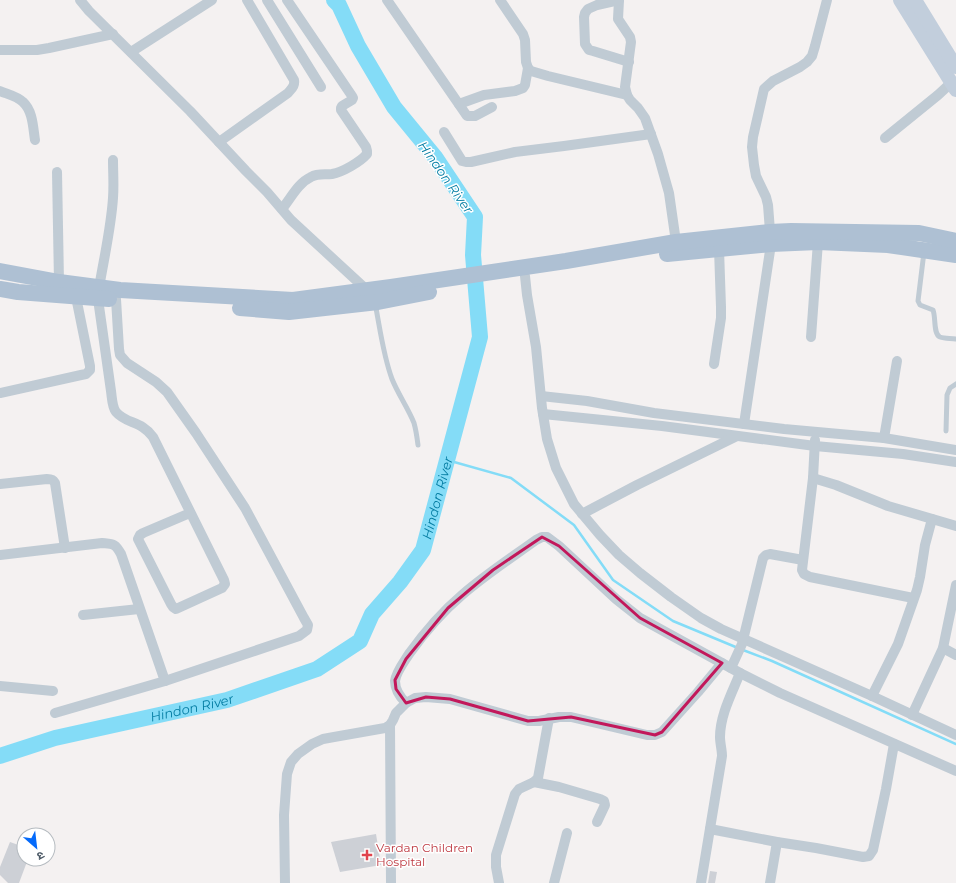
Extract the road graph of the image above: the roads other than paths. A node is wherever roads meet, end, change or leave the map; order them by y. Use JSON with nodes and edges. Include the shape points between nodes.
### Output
{"nodes":[{"id":1,"x":80,"y":0,"type":"edge"},
{"id":2,"x":212,"y":0,"type":"edge"},
{"id":3,"x":248,"y":0,"type":"edge"},
{"id":4,"x":267,"y":0,"type":"edge"},
{"id":5,"x":287,"y":0,"type":"edge"},
{"id":6,"x":387,"y":0,"type":"edge"},
{"id":7,"x":500,"y":0,"type":"edge"},
{"id":8,"x":619,"y":0,"type":"edge"},
{"id":9,"x":827,"y":0,"type":"edge"},
{"id":10,"x":900,"y":0,"type":"edge"},
{"id":11,"x":915,"y":0,"type":"edge"},
{"id":12,"x":113,"y":34,"type":"junction"},
{"id":13,"x":0,"y":50,"type":"edge"},
{"id":14,"x":131,"y":52,"type":"junction"},
{"id":15,"x":629,"y":62,"type":"junction"},
{"id":16,"x":956,"y":67,"type":"edge"},
{"id":17,"x":528,"y":68,"type":"junction"},
{"id":18,"x":954,"y":86,"type":"edge"},
{"id":19,"x":321,"y":87,"type":"dead end"},
{"id":20,"x":0,"y":91,"type":"edge"},
{"id":21,"x":627,"y":95,"type":"junction"},
{"id":22,"x":459,"y":104,"type":"junction"},
{"id":23,"x":492,"y":107,"type":"dead end"},
{"id":24,"x":444,"y":132,"type":"dead end"},
{"id":25,"x":651,"y":134,"type":"junction"},
{"id":26,"x":884,"y":138,"type":"dead end"},
{"id":27,"x":35,"y":140,"type":"dead end"},
{"id":28,"x":219,"y":142,"type":"junction"},
{"id":29,"x":113,"y":160,"type":"dead end"},
{"id":30,"x":57,"y":172,"type":"dead end"},
{"id":31,"x":282,"y":209,"type":"junction"},
{"id":32,"x":770,"y":238,"type":"junction"},
{"id":33,"x":956,"y":241,"type":"edge"},
{"id":34,"x":676,"y":242,"type":"junction"},
{"id":35,"x":818,"y":242,"type":"junction"},
{"id":36,"x":719,"y":249,"type":"junction"},
{"id":37,"x":924,"y":250,"type":"junction"},
{"id":38,"x":641,"y":253,"type":"junction"},
{"id":39,"x":956,"y":255,"type":"edge"},
{"id":40,"x":0,"y":271,"type":"edge"},
{"id":41,"x":523,"y":274,"type":"junction"},
{"id":42,"x":59,"y":282,"type":"junction"},
{"id":43,"x":0,"y":289,"type":"edge"},
{"id":44,"x":98,"y":293,"type":"junction"},
{"id":45,"x":76,"y":297,"type":"junction"},
{"id":46,"x":373,"y":298,"type":"junction"},
{"id":47,"x":116,"y":299,"type":"junction"},
{"id":48,"x":341,"y":300,"type":"junction"},
{"id":49,"x":811,"y":337,"type":"dead end"},
{"id":50,"x":956,"y":339,"type":"edge"},
{"id":51,"x":897,"y":360,"type":"dead end"},
{"id":52,"x":714,"y":364,"type":"dead end"},
{"id":53,"x":956,"y":384,"type":"edge"},
{"id":54,"x":0,"y":393,"type":"edge"},
{"id":55,"x":542,"y":405,"type":"junction"},
{"id":56,"x":744,"y":424,"type":"junction"},
{"id":57,"x":946,"y":431,"type":"dead end"},
{"id":58,"x":737,"y":436,"type":"junction"},
{"id":59,"x":884,"y":438,"type":"junction"},
{"id":60,"x":815,"y":439,"type":"junction"},
{"id":61,"x":418,"y":445,"type":"dead end"},
{"id":62,"x":947,"y":454,"type":"edge"},
{"id":63,"x":956,"y":462,"type":"edge"},
{"id":64,"x":813,"y":478,"type":"junction"},
{"id":65,"x":0,"y":484,"type":"edge"},
{"id":66,"x":190,"y":513,"type":"junction"},
{"id":67,"x":582,"y":514,"type":"junction"},
{"id":68,"x":932,"y":519,"type":"junction"},
{"id":69,"x":956,"y":526,"type":"edge"},
{"id":70,"x":65,"y":548,"type":"junction"},
{"id":71,"x":0,"y":555,"type":"edge"},
{"id":72,"x":803,"y":560,"type":"junction"},
{"id":73,"x":956,"y":585,"type":"edge"},
{"id":74,"x":913,"y":598,"type":"junction"},
{"id":75,"x":139,"y":608,"type":"junction"},
{"id":76,"x":83,"y":615,"type":"dead end"},
{"id":77,"x":743,"y":641,"type":"junction"},
{"id":78,"x":943,"y":648,"type":"junction"},
{"id":79,"x":956,"y":655,"type":"edge"},
{"id":80,"x":722,"y":663,"type":"junction"},
{"id":81,"x":735,"y":668,"type":"junction"},
{"id":82,"x":165,"y":681,"type":"junction"},
{"id":83,"x":0,"y":686,"type":"edge"},
{"id":84,"x":53,"y":691,"type":"dead end"},
{"id":85,"x":872,"y":696,"type":"junction"},
{"id":86,"x":406,"y":703,"type":"junction"},
{"id":87,"x":55,"y":713,"type":"dead end"},
{"id":88,"x":912,"y":715,"type":"junction"},
{"id":89,"x":550,"y":718,"type":"junction"},
{"id":90,"x":390,"y":725,"type":"junction"},
{"id":91,"x":956,"y":735,"type":"edge"},
{"id":92,"x":894,"y":744,"type":"junction"},
{"id":93,"x":956,"y":771,"type":"edge"},
{"id":94,"x":534,"y":782,"type":"junction"},
{"id":95,"x":597,"y":822,"type":"dead end"},
{"id":96,"x":710,"y":829,"type":"junction"},
{"id":97,"x":567,"y":833,"type":"dead end"},
{"id":98,"x":777,"y":842,"type":"junction"},
{"id":99,"x":285,"y":883,"type":"edge"},
{"id":100,"x":391,"y":883,"type":"edge"},
{"id":101,"x":499,"y":883,"type":"edge"},
{"id":102,"x":554,"y":883,"type":"edge"},
{"id":103,"x":701,"y":883,"type":"edge"},
{"id":104,"x":770,"y":883,"type":"edge"}],
"edges":[{"from":1,"to":12,"type":"street"},
{"from":2,"to":14,"type":"street"},
{"from":3,"to":28,"type":"street","via":[[294,84],[288,93]]},
{"from":4,"to":19,"type":"street"},
{"from":5,"to":31,"type":"street","via":[[352,96],[352,100],[342,106],[341,110],[366,147],[367,154],[337,173],[310,177],[297,188]]},
{"from":6,"to":22,"type":"street"},
{"from":7,"to":17,"type":"street","via":[[523,34]]},
{"from":8,"to":15,"type":"street","via":[[618,19],[631,42]]},
{"from":8,"to":15,"type":"street","via":[[592,7],[585,13],[586,44],[590,50]]},
{"from":9,"to":32,"type":"street","via":[[812,56],[800,67],[773,81],[762,94],[752,147],[756,176],[768,205]]},
{"from":10,"to":18,"type":"main road"},
{"from":11,"to":16,"type":"main road"},
{"from":12,"to":13,"type":"street","via":[[37,50]]},
{"from":12,"to":14,"type":"street"},
{"from":14,"to":28,"type":"street"},
{"from":15,"to":21,"type":"street","via":[[625,87]]},
{"from":17,"to":21,"type":"street","via":[[548,76]]},
{"from":17,"to":22,"type":"street","via":[[523,88],[490,93]]},
{"from":18,"to":26,"type":"street","via":[[938,95]]},
{"from":20,"to":27,"type":"street","via":[[23,102],[31,118]]},
{"from":21,"to":25,"type":"street","via":[[645,118]]},
{"from":22,"to":23,"type":"street","via":[[468,116],[475,116]]},
{"from":24,"to":25,"type":"street","via":[[462,161],[466,162],[515,152]]},
{"from":25,"to":34,"type":"street","via":[[670,193]]},
{"from":28,"to":31,"type":"street"},
{"from":29,"to":44,"type":"street","via":[[111,221]]},
{"from":30,"to":42,"type":"street"},
{"from":31,"to":46,"type":"street"},
{"from":32,"to":33,"type":"main road","via":[[791,231],[920,233]]},
{"from":32,"to":34,"type":"main road"},
{"from":32,"to":35,"type":"main road"},
{"from":32,"to":36,"type":"main road"},
{"from":32,"to":56,"type":"street"},
{"from":34,"to":38,"type":"main road"},
{"from":35,"to":37,"type":"main road","via":[[888,244]]},
{"from":35,"to":49,"type":"street"},
{"from":36,"to":38,"type":"main road"},
{"from":36,"to":52,"type":"street","via":[[721,307]]},
{"from":37,"to":39,"type":"main road"},
{"from":37,"to":50,"type":"lane","via":[[918,301],[920,305],[933,310],[937,335]]},
{"from":38,"to":41,"type":"main road"},
{"from":40,"to":42,"type":"main road"},
{"from":41,"to":46,"type":"main road","via":[[429,287]]},
{"from":41,"to":55,"type":"street","via":[[536,347]]},
{"from":42,"to":44,"type":"main road"},
{"from":43,"to":45,"type":"main road"},
{"from":44,"to":45,"type":"main road"},
{"from":44,"to":47,"type":"main road"},
{"from":44,"to":48,"type":"main road","via":[[120,290],[293,300]]},
{"from":44,"to":66,"type":"street","via":[[113,406],[124,418],[150,433]]},
{"from":45,"to":54,"type":"street","via":[[90,370],[81,376]]},
{"from":46,"to":48,"type":"main road"},
{"from":46,"to":61,"type":"lane","via":[[390,370],[398,393],[414,423]]},
{"from":47,"to":48,"type":"main road","via":[[289,312]]},
{"from":47,"to":82,"type":"street","via":[[120,355],[126,363],[167,392],[196,433],[245,508],[308,625],[307,630],[300,636]]},
{"from":51,"to":59,"type":"street"},
{"from":53,"to":57,"type":"lane","via":[[950,388],[948,396]]},
{"from":55,"to":56,"type":"street","via":[[587,401],[654,413]]},
{"from":55,"to":58,"type":"street"},
{"from":55,"to":67,"type":"street","via":[[547,439],[556,468],[574,504]]},
{"from":56,"to":60,"type":"street"},
{"from":58,"to":60,"type":"street"},
{"from":58,"to":67,"type":"street"},
{"from":59,"to":60,"type":"street"},
{"from":59,"to":62,"type":"street"},
{"from":60,"to":62,"type":"street","via":[[903,454]]},
{"from":60,"to":64,"type":"street"},
{"from":62,"to":63,"type":"street"},
{"from":64,"to":68,"type":"street","via":[[888,506]]},
{"from":64,"to":72,"type":"street"},
{"from":65,"to":70,"type":"street","via":[[53,480]]},
{"from":66,"to":66,"type":"street","via":[[225,584],[222,588],[176,609],[171,604],[138,539],[143,533]]},
{"from":67,"to":77,"type":"street","via":[[618,555],[640,573],[701,618]]},
{"from":68,"to":69,"type":"street"},
{"from":68,"to":74,"type":"street"},
{"from":70,"to":71,"type":"street"},
{"from":70,"to":75,"type":"street","via":[[102,543],[116,546]]},
{"from":72,"to":74,"type":"street","via":[[802,570],[810,577]]},
{"from":72,"to":77,"type":"street","via":[[770,554],[763,558]]},
{"from":73,"to":78,"type":"street"},
{"from":74,"to":85,"type":"street","via":[[898,644]]},
{"from":75,"to":76,"type":"street"},
{"from":75,"to":82,"type":"street"},
{"from":77,"to":81,"type":"street"},
{"from":77,"to":85,"type":"street"},
{"from":78,"to":79,"type":"street"},
{"from":78,"to":88,"type":"street"},
{"from":80,"to":81,"type":"street"},
{"from":80,"to":86,"type":"street","via":[[640,618],[559,546],[547,537],[542,537],[462,594],[417,643],[395,680],[396,689]]},
{"from":80,"to":89,"type":"street","via":[[662,732],[655,735],[571,717]]},
{"from":81,"to":92,"type":"street","via":[[780,694]]},
{"from":81,"to":96,"type":"street","via":[[720,730],[722,756]]},
{"from":82,"to":87,"type":"street"},
{"from":83,"to":84,"type":"street"},
{"from":85,"to":88,"type":"street"},
{"from":86,"to":89,"type":"street","via":[[426,696],[528,721]]},
{"from":86,"to":90,"type":"street","via":[[396,713]]},
{"from":88,"to":91,"type":"street"},
{"from":89,"to":94,"type":"street","via":[[538,778]]},
{"from":90,"to":99,"type":"street","via":[[334,736],[312,744],[291,762],[286,774]]},
{"from":90,"to":100,"type":"street"},
{"from":92,"to":93,"type":"street"},
{"from":92,"to":98,"type":"street","via":[[873,850],[869,856]]},
{"from":94,"to":95,"type":"street","via":[[604,801],[605,805]]},
{"from":94,"to":101,"type":"street","via":[[519,789],[515,794],[496,856]]},
{"from":96,"to":98,"type":"street"},
{"from":96,"to":103,"type":"street"},
{"from":97,"to":102,"type":"street"},
{"from":98,"to":104,"type":"street"}]}
